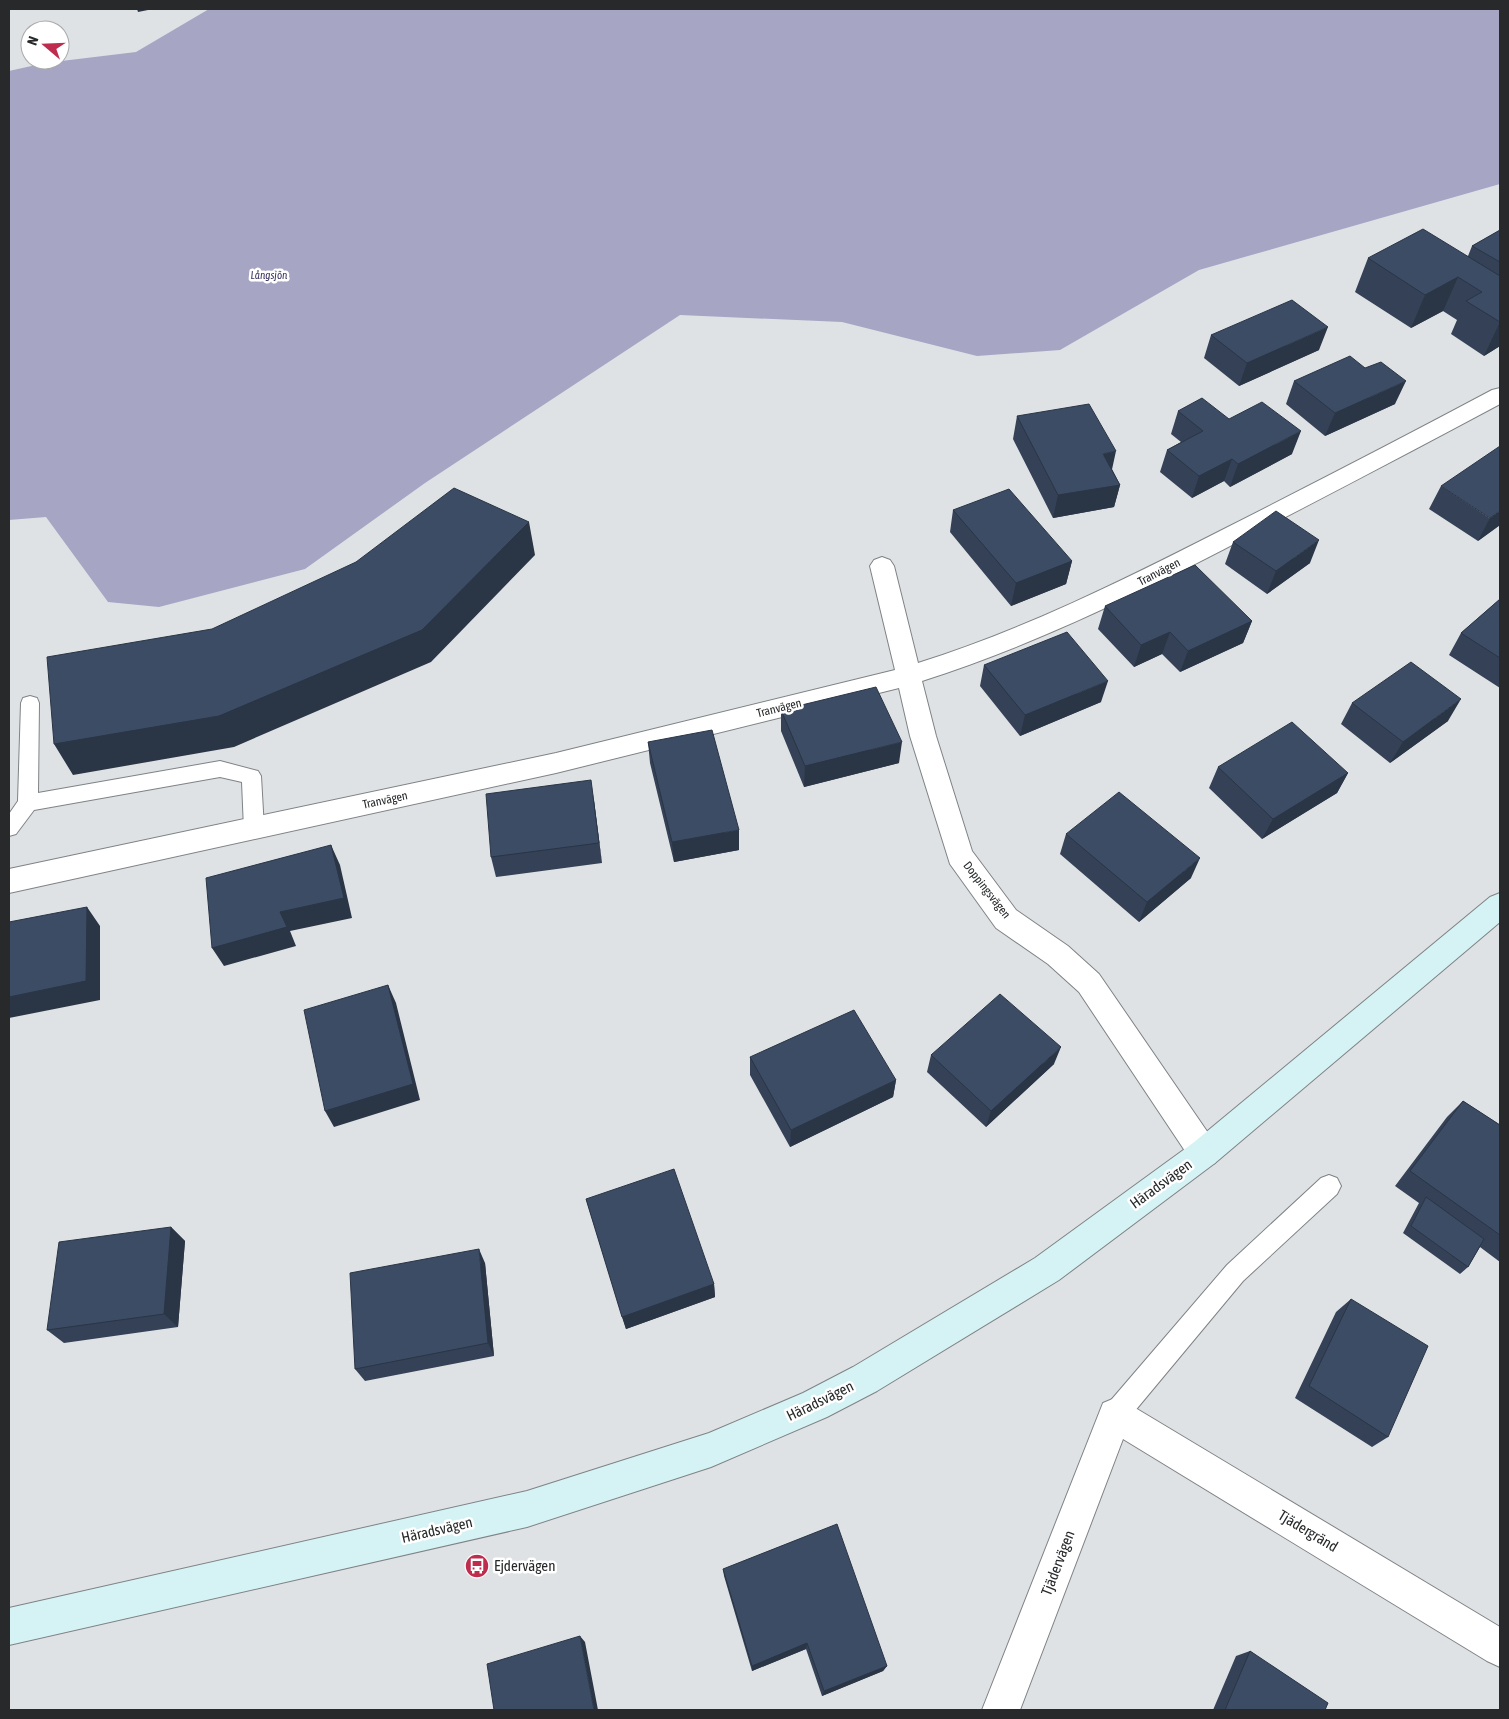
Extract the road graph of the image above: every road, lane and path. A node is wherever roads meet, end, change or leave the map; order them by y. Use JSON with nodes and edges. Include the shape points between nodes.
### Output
{"nodes":[{"id":1,"x":1500,"y":395,"type":"edge"},
{"id":2,"x":882,"y":566,"type":"dead end"},
{"id":3,"x":909,"y":676,"type":"junction"},
{"id":4,"x":30,"y":704,"type":"dead end"},
{"id":5,"x":28,"y":802,"type":"junction"},
{"id":6,"x":9,"y":828,"type":"edge"},
{"id":7,"x":254,"y":829,"type":"junction"},
{"id":8,"x":9,"y":881,"type":"edge"},
{"id":9,"x":1500,"y":905,"type":"edge"},
{"id":10,"x":1204,"y":1153,"type":"junction"},
{"id":11,"x":1329,"y":1186,"type":"dead end"},
{"id":12,"x":1115,"y":1415,"type":"junction"},
{"id":13,"x":9,"y":1627,"type":"edge"},
{"id":14,"x":1500,"y":1648,"type":"edge"},
{"id":15,"x":1001,"y":1710,"type":"edge"}],
"edges":[{"from":1,"to":3,"type":"street","name":"Tranvägen","via":[[1321,490],[1084,609],[960,661]]},
{"from":2,"to":3,"type":"street","name":"Doppingsvägen"},
{"from":3,"to":7,"type":"street","name":"Tranvägen","via":[[556,763]]},
{"from":3,"to":10,"type":"street","name":"Doppingsvägen","via":[[923,736],[960,856],[1006,919],[1058,955],[1090,983]]},
{"from":4,"to":5,"type":"lane"},
{"from":5,"to":6,"type":"lane"},
{"from":5,"to":7,"type":"lane","via":[[220,768],[251,776]]},
{"from":7,"to":8,"type":"street","name":"Tranvägen"},
{"from":9,"to":10,"type":"street","name":"Häradsvägen"},
{"from":10,"to":13,"type":"street","name":"Häradsvägen","via":[[1047,1269],[865,1379],[815,1405],[711,1450],[527,1509]]},
{"from":11,"to":12,"type":"lane","via":[[1235,1273]]},
{"from":12,"to":14,"type":"street","name":"Tjädergränd"},
{"from":12,"to":15,"type":"street","name":"Tjädervägen"}]}
